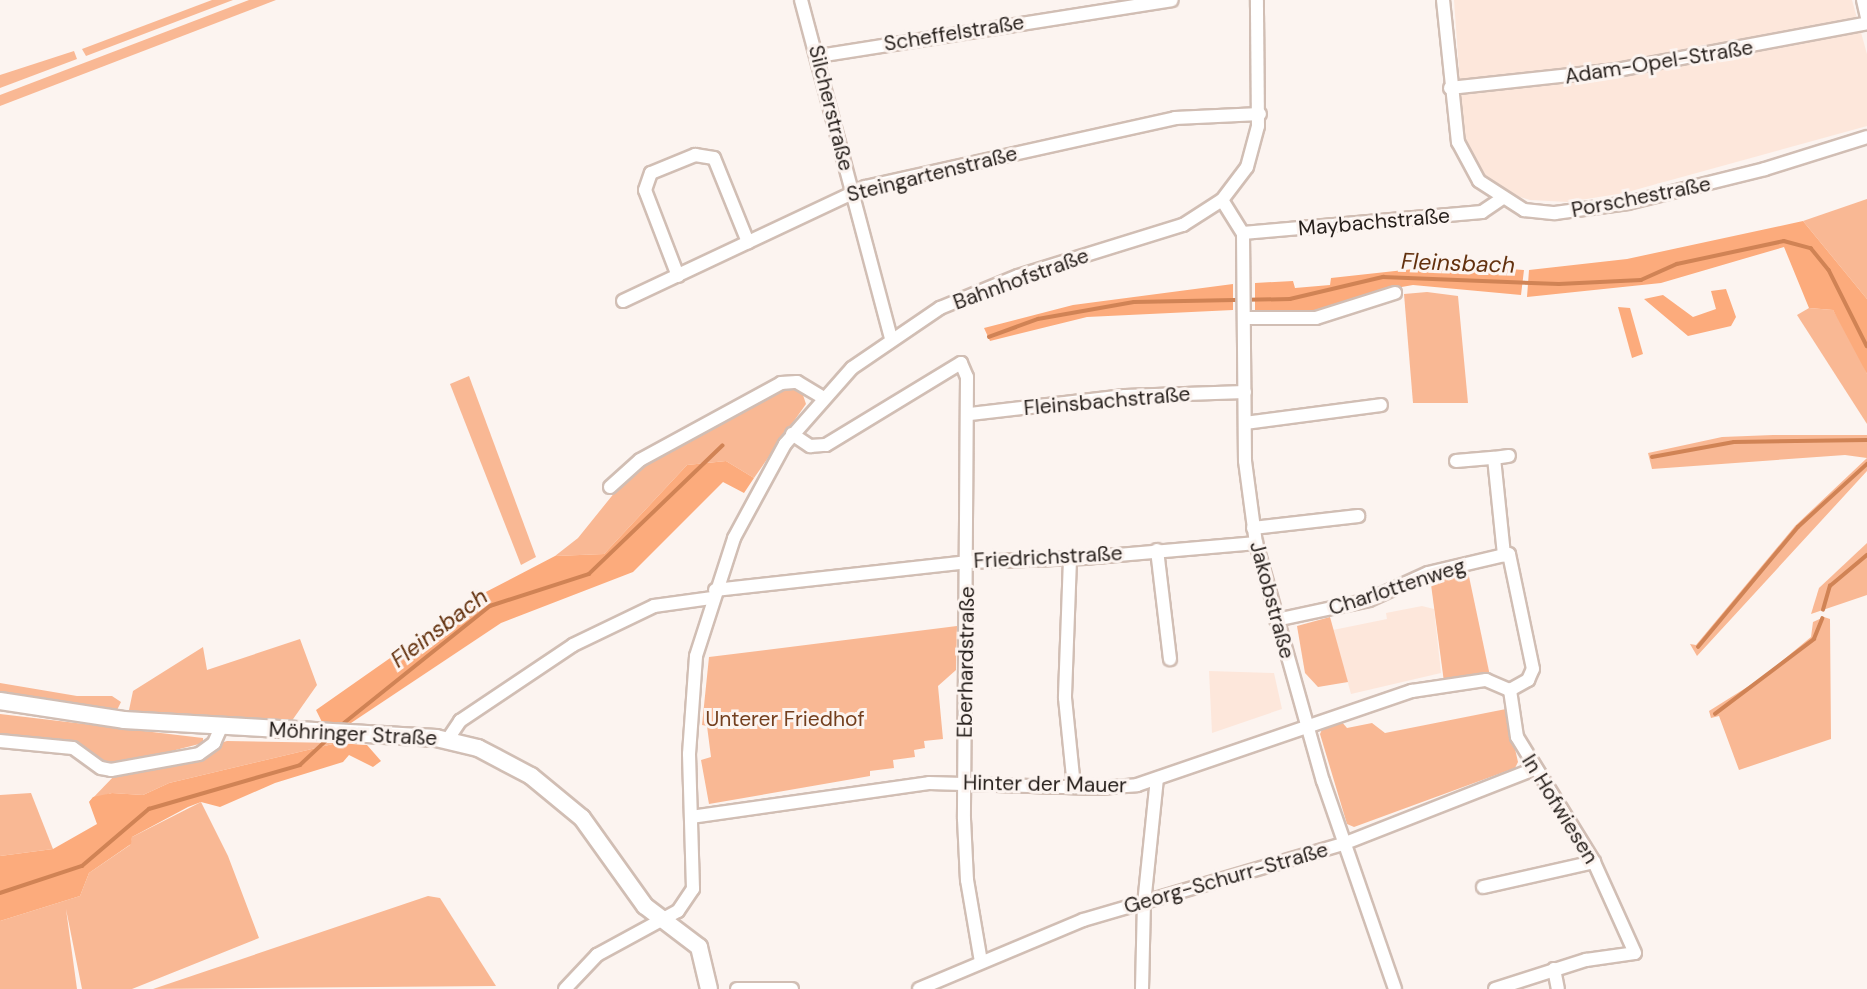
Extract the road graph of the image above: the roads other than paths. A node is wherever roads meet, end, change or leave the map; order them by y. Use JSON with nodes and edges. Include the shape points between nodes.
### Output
{"nodes":[{"id":1,"x":801,"y":0,"type":"edge"},
{"id":2,"x":1172,"y":0,"type":"edge"},
{"id":3,"x":1257,"y":0,"type":"edge"},
{"id":4,"x":1443,"y":0,"type":"edge"},
{"id":5,"x":1863,"y":0,"type":"edge"},
{"id":6,"x":1141,"y":2,"type":"edge"},
{"id":7,"x":1867,"y":16,"type":"edge"},
{"id":8,"x":1867,"y":23,"type":"edge"},
{"id":9,"x":819,"y":56,"type":"junction"},
{"id":10,"x":1450,"y":88,"type":"junction"},
{"id":11,"x":1260,"y":114,"type":"junction"},
{"id":12,"x":1867,"y":136,"type":"edge"},
{"id":13,"x":853,"y":191,"type":"junction"},
{"id":14,"x":1501,"y":199,"type":"junction"},
{"id":15,"x":1223,"y":200,"type":"junction"},
{"id":16,"x":1243,"y":233,"type":"junction"},
{"id":17,"x":748,"y":242,"type":"junction"},
{"id":18,"x":678,"y":276,"type":"junction"},
{"id":19,"x":1395,"y":293,"type":"dead end"},
{"id":20,"x":623,"y":301,"type":"dead end"},
{"id":21,"x":1244,"y":315,"type":"junction"},
{"id":22,"x":891,"y":338,"type":"junction"},
{"id":23,"x":1245,"y":392,"type":"junction"},
{"id":24,"x":821,"y":397,"type":"junction"},
{"id":25,"x":1381,"y":405,"type":"dead end"},
{"id":26,"x":970,"y":414,"type":"junction"},
{"id":27,"x":1245,"y":423,"type":"junction"},
{"id":28,"x":792,"y":434,"type":"junction"},
{"id":29,"x":1509,"y":457,"type":"dead end"},
{"id":30,"x":1494,"y":458,"type":"junction"},
{"id":31,"x":1456,"y":461,"type":"dead end"},
{"id":32,"x":610,"y":487,"type":"dead end"},
{"id":33,"x":1358,"y":516,"type":"dead end"},
{"id":34,"x":1253,"y":528,"type":"junction"},
{"id":35,"x":1256,"y":542,"type":"junction"},
{"id":36,"x":1157,"y":550,"type":"junction"},
{"id":37,"x":1504,"y":555,"type":"junction"},
{"id":38,"x":1070,"y":559,"type":"junction"},
{"id":39,"x":968,"y":562,"type":"junction"},
{"id":40,"x":714,"y":594,"type":"junction"},
{"id":41,"x":1276,"y":620,"type":"junction"},
{"id":42,"x":1170,"y":659,"type":"dead end"},
{"id":43,"x":1510,"y":690,"type":"junction"},
{"id":44,"x":0,"y":701,"type":"edge"},
{"id":45,"x":1307,"y":724,"type":"junction"},
{"id":46,"x":221,"y":727,"type":"junction"},
{"id":47,"x":449,"y":739,"type":"junction"},
{"id":48,"x":0,"y":741,"type":"edge"},
{"id":49,"x":1534,"y":769,"type":"junction"},
{"id":50,"x":1157,"y":779,"type":"junction"},
{"id":51,"x":964,"y":783,"type":"junction"},
{"id":52,"x":1074,"y":787,"type":"junction"},
{"id":53,"x":691,"y":817,"type":"junction"},
{"id":54,"x":1343,"y":844,"type":"junction"},
{"id":55,"x":1594,"y":862,"type":"junction"},
{"id":56,"x":1483,"y":887,"type":"dead end"},
{"id":57,"x":1144,"y":904,"type":"junction"},
{"id":58,"x":662,"y":922,"type":"junction"},
{"id":59,"x":981,"y":962,"type":"junction"},
{"id":60,"x":1554,"y":969,"type":"junction"},
{"id":61,"x":565,"y":989,"type":"edge"},
{"id":62,"x":709,"y":989,"type":"edge"},
{"id":63,"x":737,"y":989,"type":"edge"},
{"id":64,"x":792,"y":989,"type":"edge"},
{"id":65,"x":919,"y":989,"type":"edge"},
{"id":66,"x":1142,"y":989,"type":"edge"},
{"id":67,"x":1395,"y":989,"type":"edge"},
{"id":68,"x":1495,"y":989,"type":"edge"},
{"id":69,"x":1558,"y":989,"type":"edge"}],
"edges":[{"from":1,"to":9,"type":"street","name":"Silcherstraße"},
{"from":2,"to":6,"type":"street","name":"Scheffelstraße"},
{"from":3,"to":11,"type":"street","name":"Bahnhofstraße"},
{"from":4,"to":10,"type":"street","name":"Porschestraße"},
{"from":5,"to":7,"type":"street"},
{"from":6,"to":9,"type":"street","name":"Scheffelstraße"},
{"from":8,"to":10,"type":"street","name":"Adam-Opel-Straße","via":[[1644,66]]},
{"from":9,"to":13,"type":"street","name":"Silcherstraße"},
{"from":10,"to":14,"type":"street","name":"Porschestraße","via":[[1463,157],[1479,181]]},
{"from":11,"to":13,"type":"street","name":"Steingartenstraße","via":[[1175,118]]},
{"from":11,"to":15,"type":"street","name":"Bahnhofstraße","via":[[1247,167]]},
{"from":12,"to":14,"type":"street","name":"Porschestraße","via":[[1731,179],[1592,209],[1537,212]]},
{"from":13,"to":17,"type":"street","name":"Steingartenstraße"},
{"from":13,"to":22,"type":"street","name":"Silcherstraße"},
{"from":14,"to":16,"type":"street","name":"Maybachstraße","via":[[1482,212]]},
{"from":15,"to":16,"type":"street"},
{"from":15,"to":22,"type":"street","name":"Bahnhofstraße","via":[[1183,225],[993,285],[940,308]]},
{"from":16,"to":21,"type":"street","name":"Jakobstraße"},
{"from":17,"to":18,"type":"street","name":"Steingartenstraße"},
{"from":17,"to":18,"type":"street","via":[[714,158],[695,155],[651,173],[645,190]]},
{"from":18,"to":20,"type":"street","name":"Steingartenstraße"},
{"from":19,"to":21,"type":"street","via":[[1317,318]]},
{"from":21,"to":23,"type":"street","name":"Jakobstraße"},
{"from":22,"to":24,"type":"street","name":"Bahnhofstraße"},
{"from":23,"to":26,"type":"street","name":"Fleinsbachstraße","via":[[1125,396]]},
{"from":23,"to":27,"type":"street","name":"Jakobstraße"},
{"from":24,"to":28,"type":"street","name":"Bahnhofstraße"},
{"from":24,"to":32,"type":"street","via":[[797,382],[781,383],[640,460]]},
{"from":25,"to":27,"type":"street"},
{"from":26,"to":28,"type":"street","name":"Eberhardstraße","via":[[961,363],[826,445],[810,446]]},
{"from":26,"to":39,"type":"street","name":"Eberhardstraße"},
{"from":27,"to":34,"type":"street","name":"Jakobstraße"},
{"from":28,"to":40,"type":"street","name":"Bahnhofstraße","via":[[751,500]]},
{"from":29,"to":30,"type":"street"},
{"from":30,"to":31,"type":"street"},
{"from":30,"to":37,"type":"street"},
{"from":33,"to":34,"type":"street"},
{"from":34,"to":35,"type":"street","name":"Jakobstraße"},
{"from":35,"to":36,"type":"street","name":"Friedrichstraße"},
{"from":35,"to":41,"type":"street","name":"Jakobstraße"},
{"from":36,"to":38,"type":"street","name":"Friedrichstraße"},
{"from":36,"to":42,"type":"street"},
{"from":37,"to":41,"type":"street","name":"Charlottenweg","via":[[1428,573],[1369,600]]},
{"from":37,"to":43,"type":"street","via":[[1509,554],[1533,669],[1528,680]]},
{"from":38,"to":39,"type":"street","name":"Friedrichstraße"},
{"from":38,"to":52,"type":"street","via":[[1065,698]]},
{"from":39,"to":40,"type":"street","name":"Friedrichstraße"},
{"from":39,"to":51,"type":"street","name":"Eberhardstraße"},
{"from":40,"to":47,"type":"street","name":"Friedrichstraße","via":[[654,606],[583,640],[460,721]]},
{"from":40,"to":53,"type":"street","name":"Bahnhofstraße","via":[[692,691]]},
{"from":41,"to":45,"type":"street","name":"Jakobstraße"},
{"from":43,"to":45,"type":"street","name":"Hinter der Mauer","via":[[1486,680],[1412,691]]},
{"from":43,"to":49,"type":"street","name":"In Hofwiesen","via":[[1517,737]]},
{"from":44,"to":46,"type":"main road","name":"Möhringer Straße","via":[[124,720]]},
{"from":45,"to":50,"type":"street","name":"Hinter der Mauer"},
{"from":45,"to":54,"type":"street","name":"Jakobstraße"},
{"from":46,"to":47,"type":"main road","name":"Möhringer Straße"},
{"from":46,"to":48,"type":"street","via":[[214,743],[199,754],[111,770],[74,748]]},
{"from":47,"to":58,"type":"main road","name":"Möhringer Straße","via":[[519,768],[562,799],[588,824],[645,906]]},
{"from":49,"to":54,"type":"street","name":"Georg-Schurr-Straße"},
{"from":49,"to":55,"type":"street","name":"In Hofwiesen"},
{"from":50,"to":52,"type":"street","name":"Hinter der Mauer","via":[[1117,788]]},
{"from":50,"to":57,"type":"street"},
{"from":51,"to":52,"type":"street","name":"Hinter der Mauer"},
{"from":51,"to":53,"type":"street","name":"Hinter der Mauer","via":[[865,789]]},
{"from":51,"to":59,"type":"street","name":"Eberhardstraße","via":[[967,880]]},
{"from":53,"to":58,"type":"street","name":"Bahnhofstraße","via":[[693,889],[685,904]]},
{"from":54,"to":57,"type":"street","name":"Georg-Schurr-Straße"},
{"from":54,"to":67,"type":"street","name":"Jakobstraße"},
{"from":55,"to":56,"type":"street"},
{"from":55,"to":60,"type":"street","name":"In Hofwiesen","via":[[1635,953]]},
{"from":57,"to":59,"type":"street","name":"Georg-Schurr-Straße","via":[[1083,920]]},
{"from":57,"to":66,"type":"street"},
{"from":58,"to":61,"type":"street","name":"Bahnhofstraße","via":[[597,955]]},
{"from":58,"to":62,"type":"main road","name":"Möhringer Straße","via":[[692,940],[706,967]]},
{"from":59,"to":65,"type":"street","name":"Georg-Schurr-Straße"},
{"from":60,"to":68,"type":"street"},
{"from":60,"to":69,"type":"street"},
{"from":63,"to":64,"type":"street"}]}
